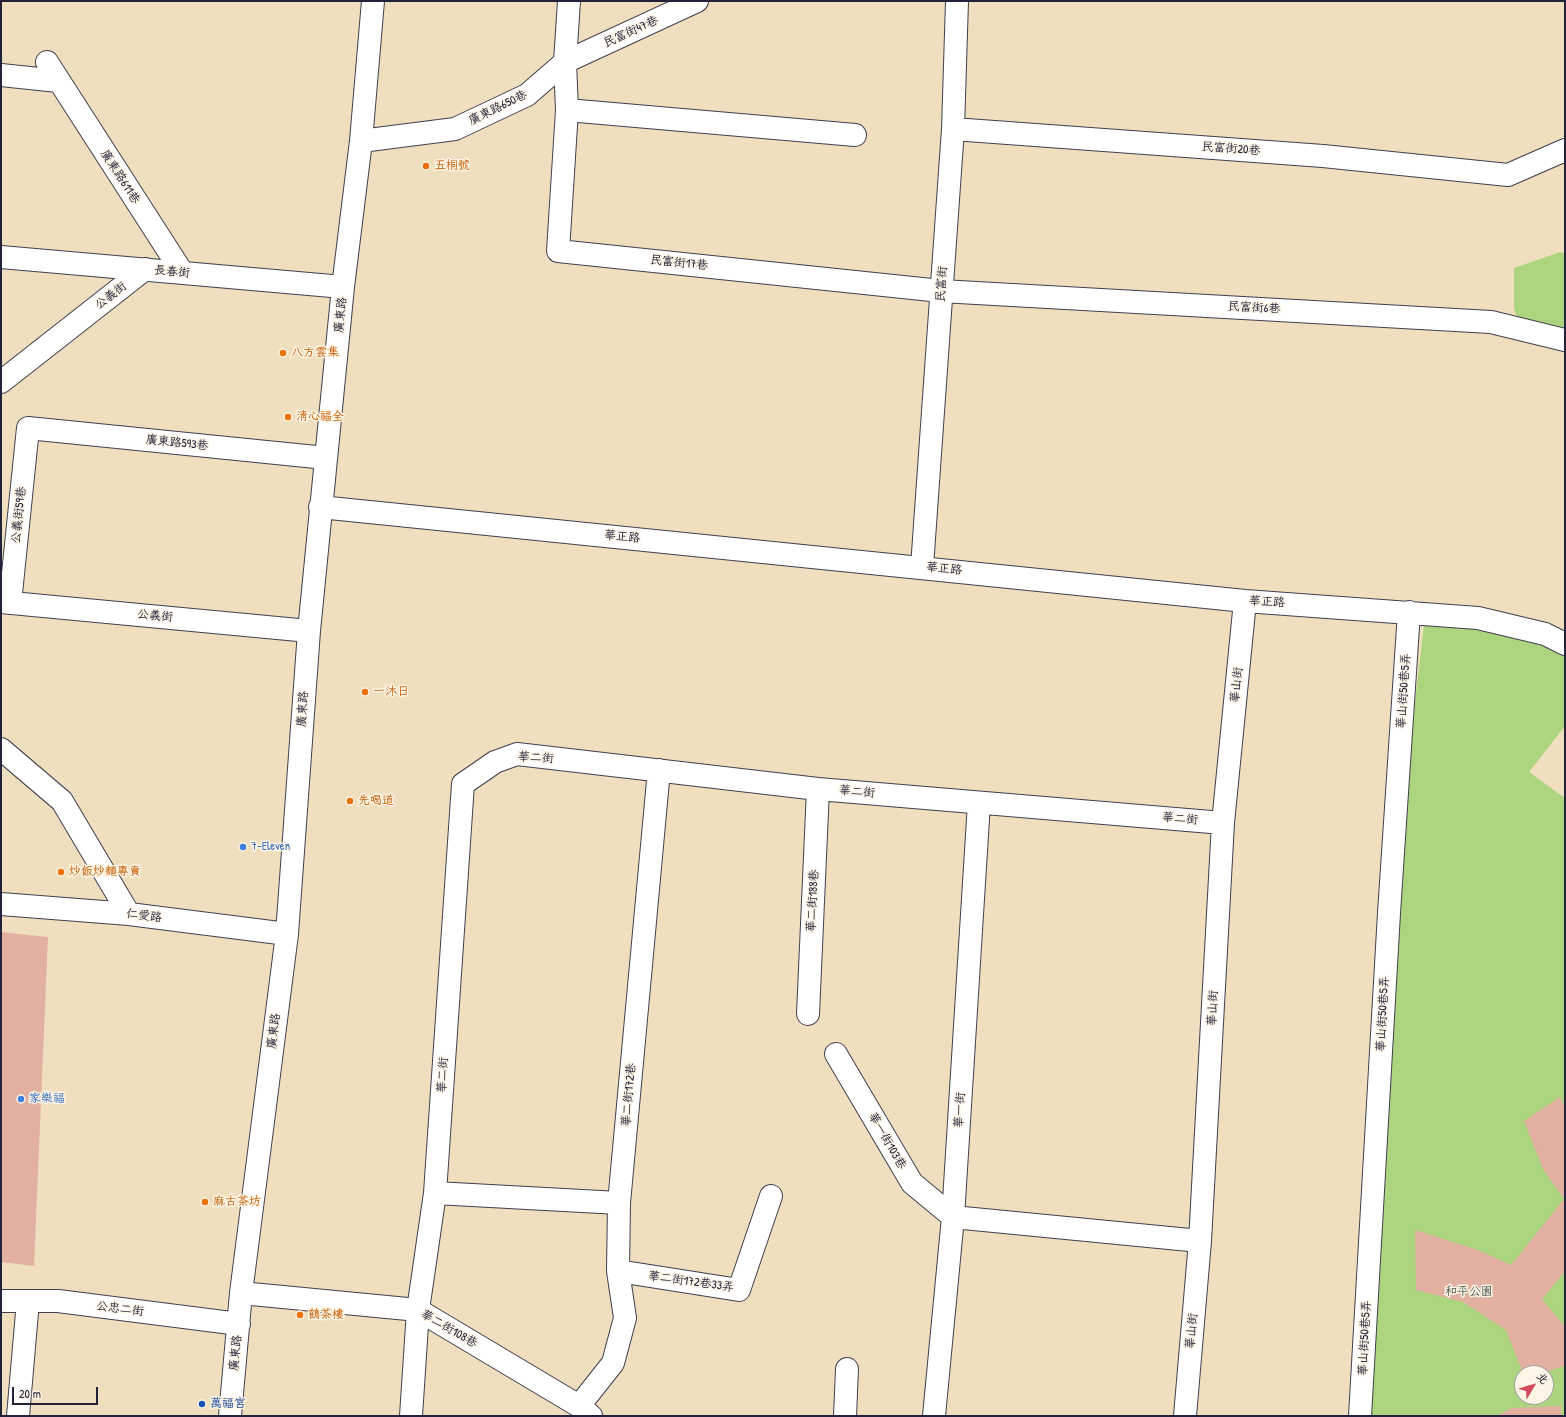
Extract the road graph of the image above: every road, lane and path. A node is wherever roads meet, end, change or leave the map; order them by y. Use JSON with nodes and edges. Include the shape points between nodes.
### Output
{"nodes":[{"id":1,"x":373,"y":1,"type":"edge"},
{"id":2,"x":569,"y":1,"type":"edge"},
{"id":3,"x":698,"y":1,"type":"edge"},
{"id":4,"x":957,"y":1,"type":"edge"},
{"id":5,"x":46,"y":62,"type":"dead end"},
{"id":6,"x":565,"y":62,"type":"junction"},
{"id":7,"x":1,"y":75,"type":"edge"},
{"id":8,"x":58,"y":81,"type":"junction"},
{"id":9,"x":567,"y":110,"type":"junction"},
{"id":10,"x":953,"y":129,"type":"junction"},
{"id":11,"x":855,"y":135,"type":"dead end"},
{"id":12,"x":361,"y":141,"type":"junction"},
{"id":13,"x":1565,"y":150,"type":"edge"},
{"id":14,"x":1,"y":257,"type":"edge"},
{"id":15,"x":145,"y":269,"type":"junction"},
{"id":16,"x":182,"y":272,"type":"junction"},
{"id":17,"x":343,"y":286,"type":"junction"},
{"id":18,"x":941,"y":291,"type":"junction"},
{"id":19,"x":1565,"y":340,"type":"edge"},
{"id":20,"x":1,"y":382,"type":"edge"},
{"id":21,"x":28,"y":428,"type":"joint"},
{"id":22,"x":326,"y":458,"type":"junction"},
{"id":23,"x":320,"y":507,"type":"junction"},
{"id":24,"x":922,"y":567,"type":"junction"},
{"id":25,"x":1246,"y":601,"type":"junction"},
{"id":26,"x":6,"y":602,"type":"edge"},
{"id":27,"x":1409,"y":612,"type":"junction"},
{"id":28,"x":309,"y":631,"type":"junction"},
{"id":29,"x":1565,"y":644,"type":"edge"},
{"id":30,"x":1,"y":749,"type":"edge"},
{"id":31,"x":659,"y":770,"type":"junction"},
{"id":32,"x":818,"y":788,"type":"junction"},
{"id":33,"x":979,"y":803,"type":"junction"},
{"id":34,"x":1223,"y":823,"type":"junction"},
{"id":35,"x":1,"y":904,"type":"edge"},
{"id":36,"x":129,"y":914,"type":"junction"},
{"id":37,"x":287,"y":934,"type":"junction"},
{"id":38,"x":808,"y":1014,"type":"dead end"},
{"id":39,"x":836,"y":1054,"type":"dead end"},
{"id":40,"x":435,"y":1193,"type":"junction"},
{"id":41,"x":771,"y":1196,"type":"dead end"},
{"id":42,"x":619,"y":1203,"type":"junction"},
{"id":43,"x":953,"y":1217,"type":"junction"},
{"id":44,"x":1200,"y":1241,"type":"junction"},
{"id":45,"x":618,"y":1271,"type":"junction"},
{"id":46,"x":241,"y":1293,"type":"junction"},
{"id":47,"x":1,"y":1300,"type":"edge"},
{"id":48,"x":28,"y":1301,"type":"junction"},
{"id":49,"x":418,"y":1310,"type":"junction"},
{"id":50,"x":239,"y":1324,"type":"junction"},
{"id":51,"x":846,"y":1369,"type":"dead end"},
{"id":52,"x":585,"y":1411,"type":"edge"},
{"id":53,"x":18,"y":1416,"type":"edge"},
{"id":54,"x":230,"y":1416,"type":"edge"},
{"id":55,"x":411,"y":1416,"type":"edge"},
{"id":56,"x":845,"y":1416,"type":"edge"},
{"id":57,"x":934,"y":1416,"type":"edge"},
{"id":58,"x":1185,"y":1416,"type":"edge"},
{"id":59,"x":1360,"y":1416,"type":"edge"}],
"edges":[{"from":1,"to":12,"type":"street","name":"廣東路"},
{"from":2,"to":6,"type":"street"},
{"from":3,"to":6,"type":"street","name":"民富街47巷"},
{"from":4,"to":10,"type":"street","name":"民富街"},
{"from":5,"to":8,"type":"street","name":"廣東路611巷"},
{"from":6,"to":9,"type":"street","name":"民富街17巷"},
{"from":6,"to":12,"type":"street","name":"廣東路650巷","via":[[527,95],[455,129]]},
{"from":7,"to":8,"type":"street"},
{"from":8,"to":16,"type":"street","name":"廣東路611巷"},
{"from":9,"to":11,"type":"street"},
{"from":9,"to":18,"type":"street","name":"民富街17巷","via":[[558,251]]},
{"from":10,"to":13,"type":"street","name":"民富街20巷","via":[[1323,156],[1508,175]]},
{"from":10,"to":18,"type":"street","name":"民富街"},
{"from":12,"to":17,"type":"street","name":"廣東路"},
{"from":14,"to":15,"type":"street","name":"長春街"},
{"from":15,"to":16,"type":"street","name":"長春街"},
{"from":15,"to":20,"type":"street","name":"公義街"},
{"from":16,"to":17,"type":"street","name":"長春街"},
{"from":17,"to":22,"type":"street","name":"廣東路"},
{"from":18,"to":19,"type":"street","name":"民富街6巷","via":[[1492,322]]},
{"from":18,"to":24,"type":"street","name":"民富街"},
{"from":21,"to":22,"type":"street","name":"廣東路593巷"},
{"from":21,"to":26,"type":"street","name":"公義街59巷"},
{"from":22,"to":23,"type":"street","name":"廣東路"},
{"from":23,"to":24,"type":"street","name":"華正路"},
{"from":23,"to":28,"type":"street","name":"廣東路"},
{"from":24,"to":25,"type":"street","name":"華正路"},
{"from":25,"to":27,"type":"street","name":"華正路"},
{"from":25,"to":34,"type":"street","name":"華山街"},
{"from":26,"to":28,"type":"street","name":"公義街"},
{"from":27,"to":29,"type":"street","name":"華正路","via":[[1478,618],[1545,634]]},
{"from":27,"to":59,"type":"street","name":"華山街50巷5弄"},
{"from":28,"to":37,"type":"street","name":"廣東路"},
{"from":30,"to":36,"type":"street","via":[[62,801]]},
{"from":31,"to":32,"type":"street","name":"華二街"},
{"from":31,"to":40,"type":"street","name":"華二街","via":[[517,754],[495,762],[463,784]]},
{"from":31,"to":42,"type":"street","name":"華二街172巷"},
{"from":32,"to":33,"type":"street","name":"華二街"},
{"from":32,"to":38,"type":"street","name":"華二街188巷"},
{"from":33,"to":34,"type":"street","name":"華二街"},
{"from":33,"to":43,"type":"street","name":"華一街"},
{"from":34,"to":44,"type":"street","name":"華山街"},
{"from":35,"to":36,"type":"street","name":"仁愛路"},
{"from":36,"to":37,"type":"street","name":"仁愛路"},
{"from":37,"to":46,"type":"street","name":"廣東路"},
{"from":39,"to":43,"type":"street","name":"華一街103巷","via":[[912,1183]]},
{"from":40,"to":42,"type":"street"},
{"from":40,"to":49,"type":"street","name":"華二街"},
{"from":41,"to":45,"type":"street","name":"華二街172巷33弄","via":[[739,1290]]},
{"from":42,"to":45,"type":"street","name":"華二街172巷"},
{"from":43,"to":44,"type":"street"},
{"from":43,"to":57,"type":"street","name":"華一街"},
{"from":44,"to":58,"type":"street","name":"華山街"},
{"from":45,"to":52,"type":"street","name":"華二街172巷","via":[[626,1318],[613,1363]]},
{"from":46,"to":49,"type":"street","name":"華二街108巷"},
{"from":46,"to":50,"type":"street","name":"廣東路"},
{"from":47,"to":48,"type":"street","name":"公忠二街"},
{"from":48,"to":50,"type":"street","name":"公忠二街","via":[[58,1301]]},
{"from":48,"to":53,"type":"street"},
{"from":49,"to":52,"type":"street","name":"華二街108巷"},
{"from":49,"to":55,"type":"street","name":"華二街"},
{"from":50,"to":54,"type":"street","name":"廣東路"},
{"from":51,"to":56,"type":"street"}]}
